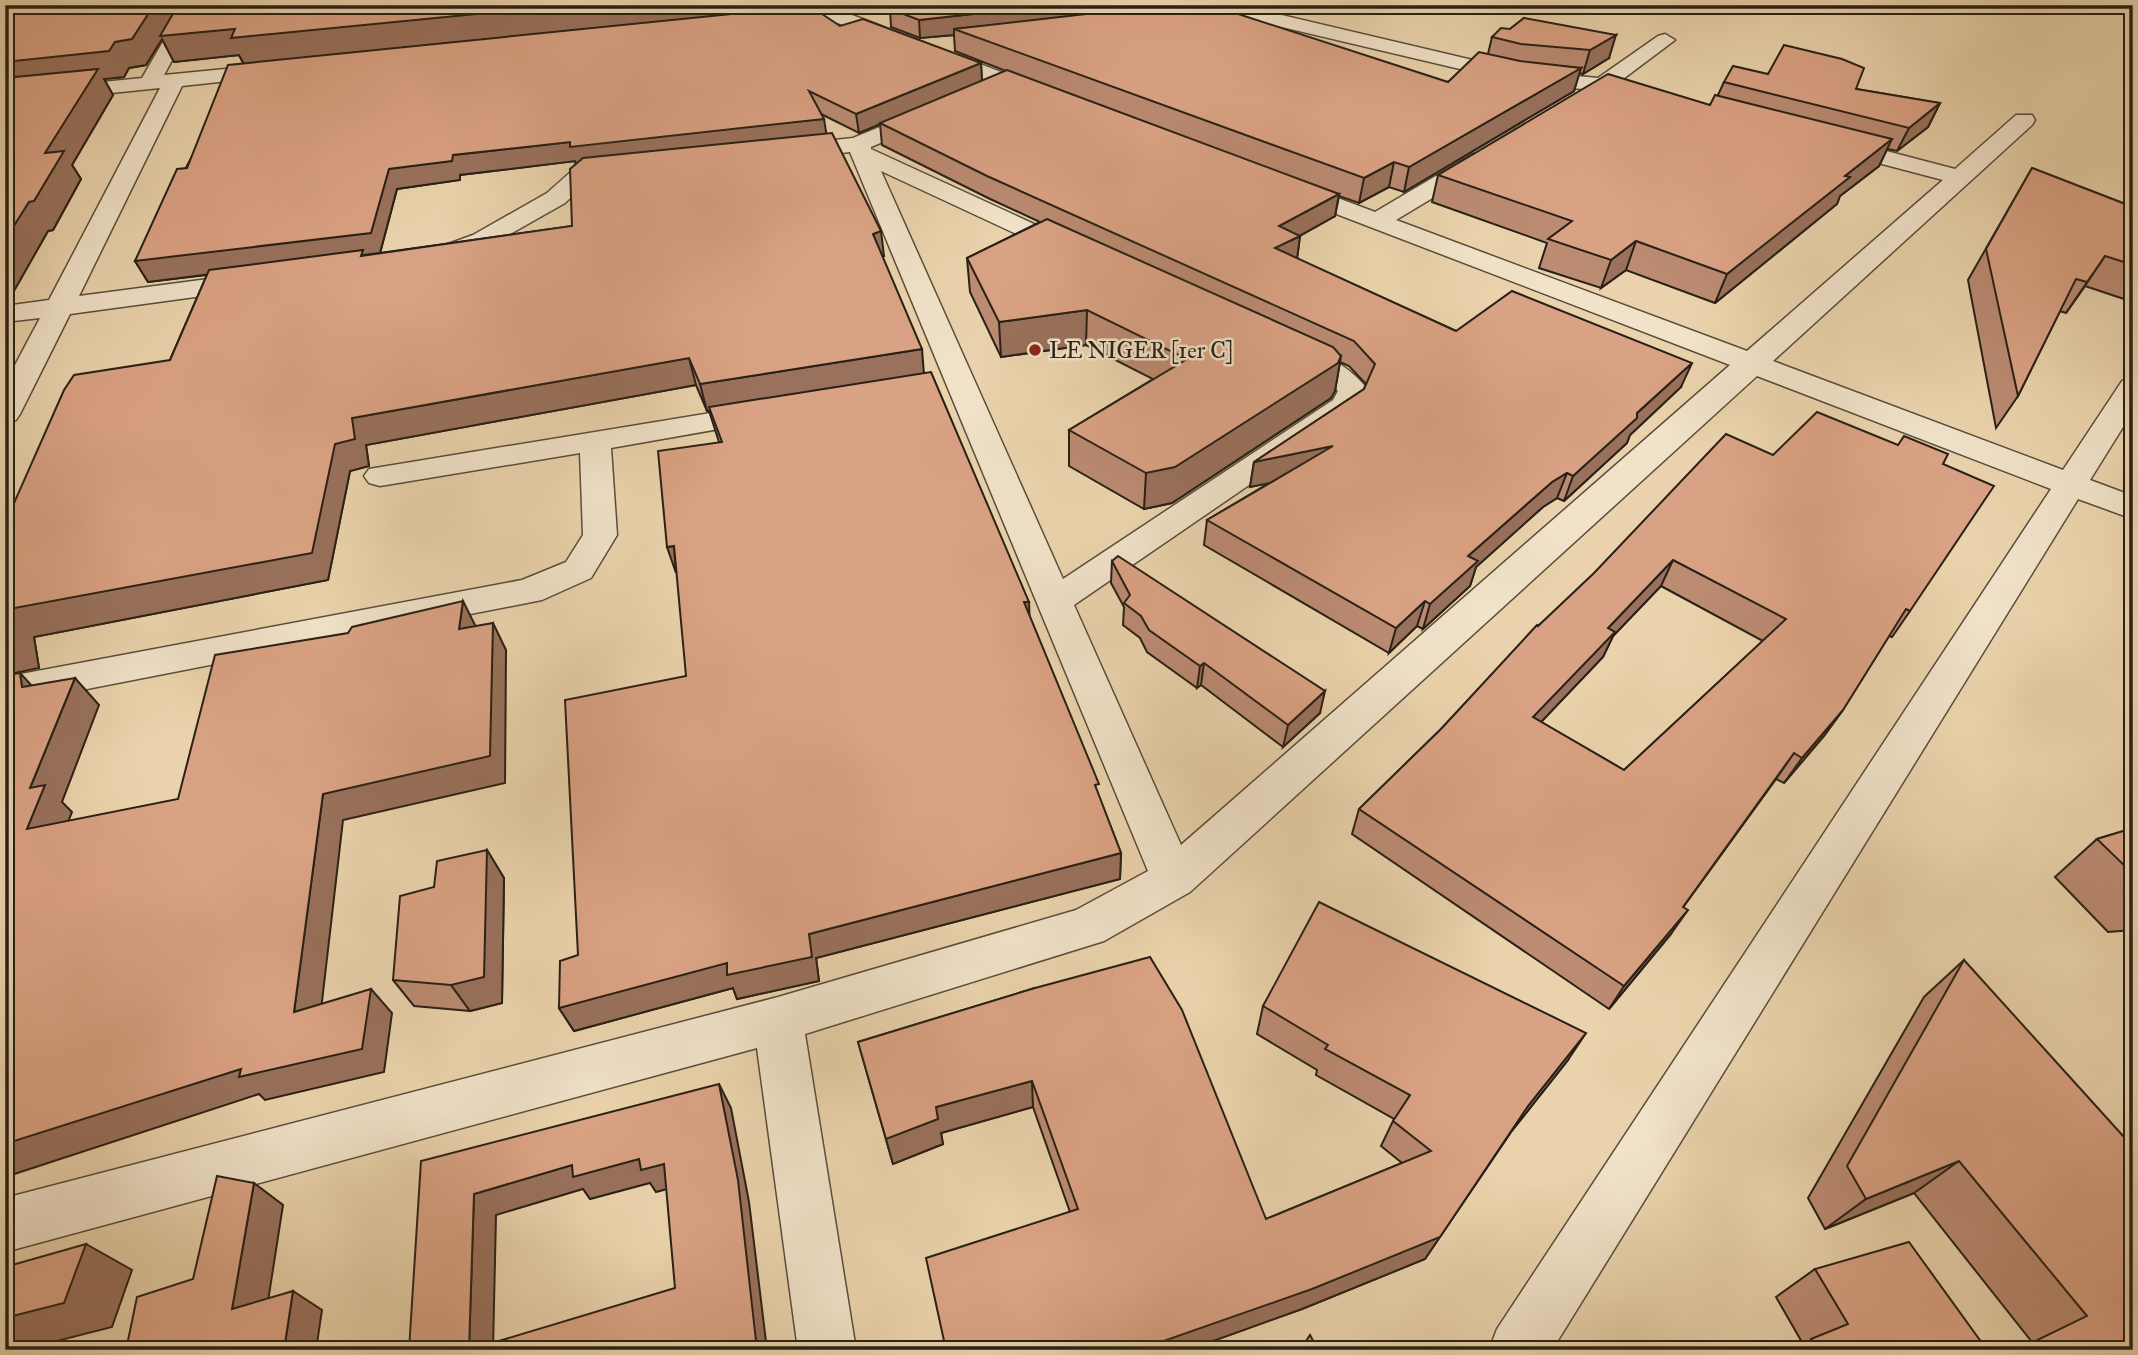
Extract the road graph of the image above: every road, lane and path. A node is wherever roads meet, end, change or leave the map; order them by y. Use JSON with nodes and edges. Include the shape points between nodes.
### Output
{"nodes":[{"id":1,"x":193,"y":5,"type":"edge"},
{"id":2,"x":1214,"y":5,"type":"edge"},
{"id":3,"x":807,"y":11,"type":"edge"},
{"id":4,"x":1234,"y":12,"type":"junction"},
{"id":5,"x":1193,"y":16,"type":"edge"},
{"id":6,"x":1665,"y":40,"type":"dead end"},
{"id":7,"x":958,"y":42,"type":"edge"},
{"id":8,"x":917,"y":46,"type":"junction"},
{"id":9,"x":300,"y":67,"type":"edge"},
{"id":10,"x":176,"y":80,"type":"junction"},
{"id":11,"x":1007,"y":81,"type":"junction"},
{"id":12,"x":149,"y":83,"type":"junction"},
{"id":13,"x":1605,"y":85,"type":"junction"},
{"id":14,"x":982,"y":91,"type":"edge"},
{"id":15,"x":5,"y":98,"type":"edge"},
{"id":16,"x":1657,"y":99,"type":"edge"},
{"id":17,"x":1058,"y":100,"type":"edge"},
{"id":18,"x":945,"y":107,"type":"edge"},
{"id":19,"x":1569,"y":107,"type":"edge"},
{"id":20,"x":2024,"y":120,"type":"dead end"},
{"id":21,"x":1815,"y":140,"type":"edge"},
{"id":22,"x":860,"y":149,"type":"junction"},
{"id":23,"x":1497,"y":150,"type":"edge"},
{"id":24,"x":762,"y":154,"type":"edge"},
{"id":25,"x":637,"y":168,"type":"edge"},
{"id":26,"x":1960,"y":177,"type":"junction"},
{"id":27,"x":1262,"y":178,"type":"edge"},
{"id":28,"x":1377,"y":221,"type":"junction"},
{"id":29,"x":410,"y":260,"type":"edge"},
{"id":30,"x":1100,"y":264,"type":"edge"},
{"id":31,"x":275,"y":278,"type":"edge"},
{"id":32,"x":61,"y":307,"type":"junction"},
{"id":33,"x":5,"y":314,"type":"edge"},
{"id":34,"x":1263,"y":339,"type":"edge"},
{"id":35,"x":1751,"y":363,"type":"junction"},
{"id":36,"x":2133,"y":387,"type":"edge"},
{"id":37,"x":798,"y":408,"type":"edge"},
{"id":38,"x":5,"y":414,"type":"edge"},
{"id":39,"x":595,"y":441,"type":"junction"},
{"id":40,"x":380,"y":476,"type":"dead end"},
{"id":41,"x":2070,"y":484,"type":"junction"},
{"id":42,"x":2133,"y":508,"type":"edge"},
{"id":43,"x":1055,"y":601,"type":"junction"},
{"id":44,"x":5,"y":691,"type":"edge"},
{"id":45,"x":1174,"y":878,"type":"junction"},
{"id":46,"x":778,"y":1020,"type":"junction"},
{"id":47,"x":5,"y":1225,"type":"edge"},
{"id":48,"x":827,"y":1350,"type":"edge"},
{"id":49,"x":1518,"y":1350,"type":"edge"}],
"edges":[{"from":1,"to":12,"type":"street"},
{"from":2,"to":4,"type":"street"},
{"from":3,"to":8,"type":"street"},
{"from":4,"to":5,"type":"street"},
{"from":4,"to":13,"type":"street","via":[[1515,76]]},
{"from":6,"to":13,"type":"street"},
{"from":7,"to":8,"type":"street"},
{"from":8,"to":11,"type":"street"},
{"from":9,"to":10,"type":"street"},
{"from":10,"to":12,"type":"street"},
{"from":10,"to":32,"type":"street"},
{"from":11,"to":14,"type":"street"},
{"from":11,"to":17,"type":"street"},
{"from":12,"to":15,"type":"street"},
{"from":13,"to":16,"type":"street"},
{"from":13,"to":19,"type":"street"},
{"from":18,"to":22,"type":"street"},
{"from":20,"to":26,"type":"street"},
{"from":21,"to":26,"type":"street"},
{"from":22,"to":24,"type":"street"},
{"from":22,"to":30,"type":"street"},
{"from":22,"to":43,"type":"street","via":[[947,384]]},
{"from":23,"to":28,"type":"street"},
{"from":25,"to":29,"type":"street","via":[[582,174],[556,198],[482,240]]},
{"from":26,"to":35,"type":"street"},
{"from":27,"to":28,"type":"street"},
{"from":28,"to":35,"type":"street"},
{"from":31,"to":32,"type":"street"},
{"from":32,"to":33,"type":"street"},
{"from":32,"to":38,"type":"street"},
{"from":34,"to":43,"type":"street","via":[[1338,374],[1353,390],[1346,405]]},
{"from":35,"to":41,"type":"street"},
{"from":35,"to":45,"type":"street"},
{"from":36,"to":41,"type":"street"},
{"from":37,"to":39,"type":"street"},
{"from":39,"to":40,"type":"street"},
{"from":39,"to":44,"type":"street","via":[[600,535],[579,570],[554,581],[529,591]]},
{"from":41,"to":42,"type":"street"},
{"from":41,"to":49,"type":"street"},
{"from":43,"to":45,"type":"street"},
{"from":45,"to":46,"type":"street","via":[[1088,926]]},
{"from":46,"to":47,"type":"street"},
{"from":46,"to":48,"type":"street"}]}
